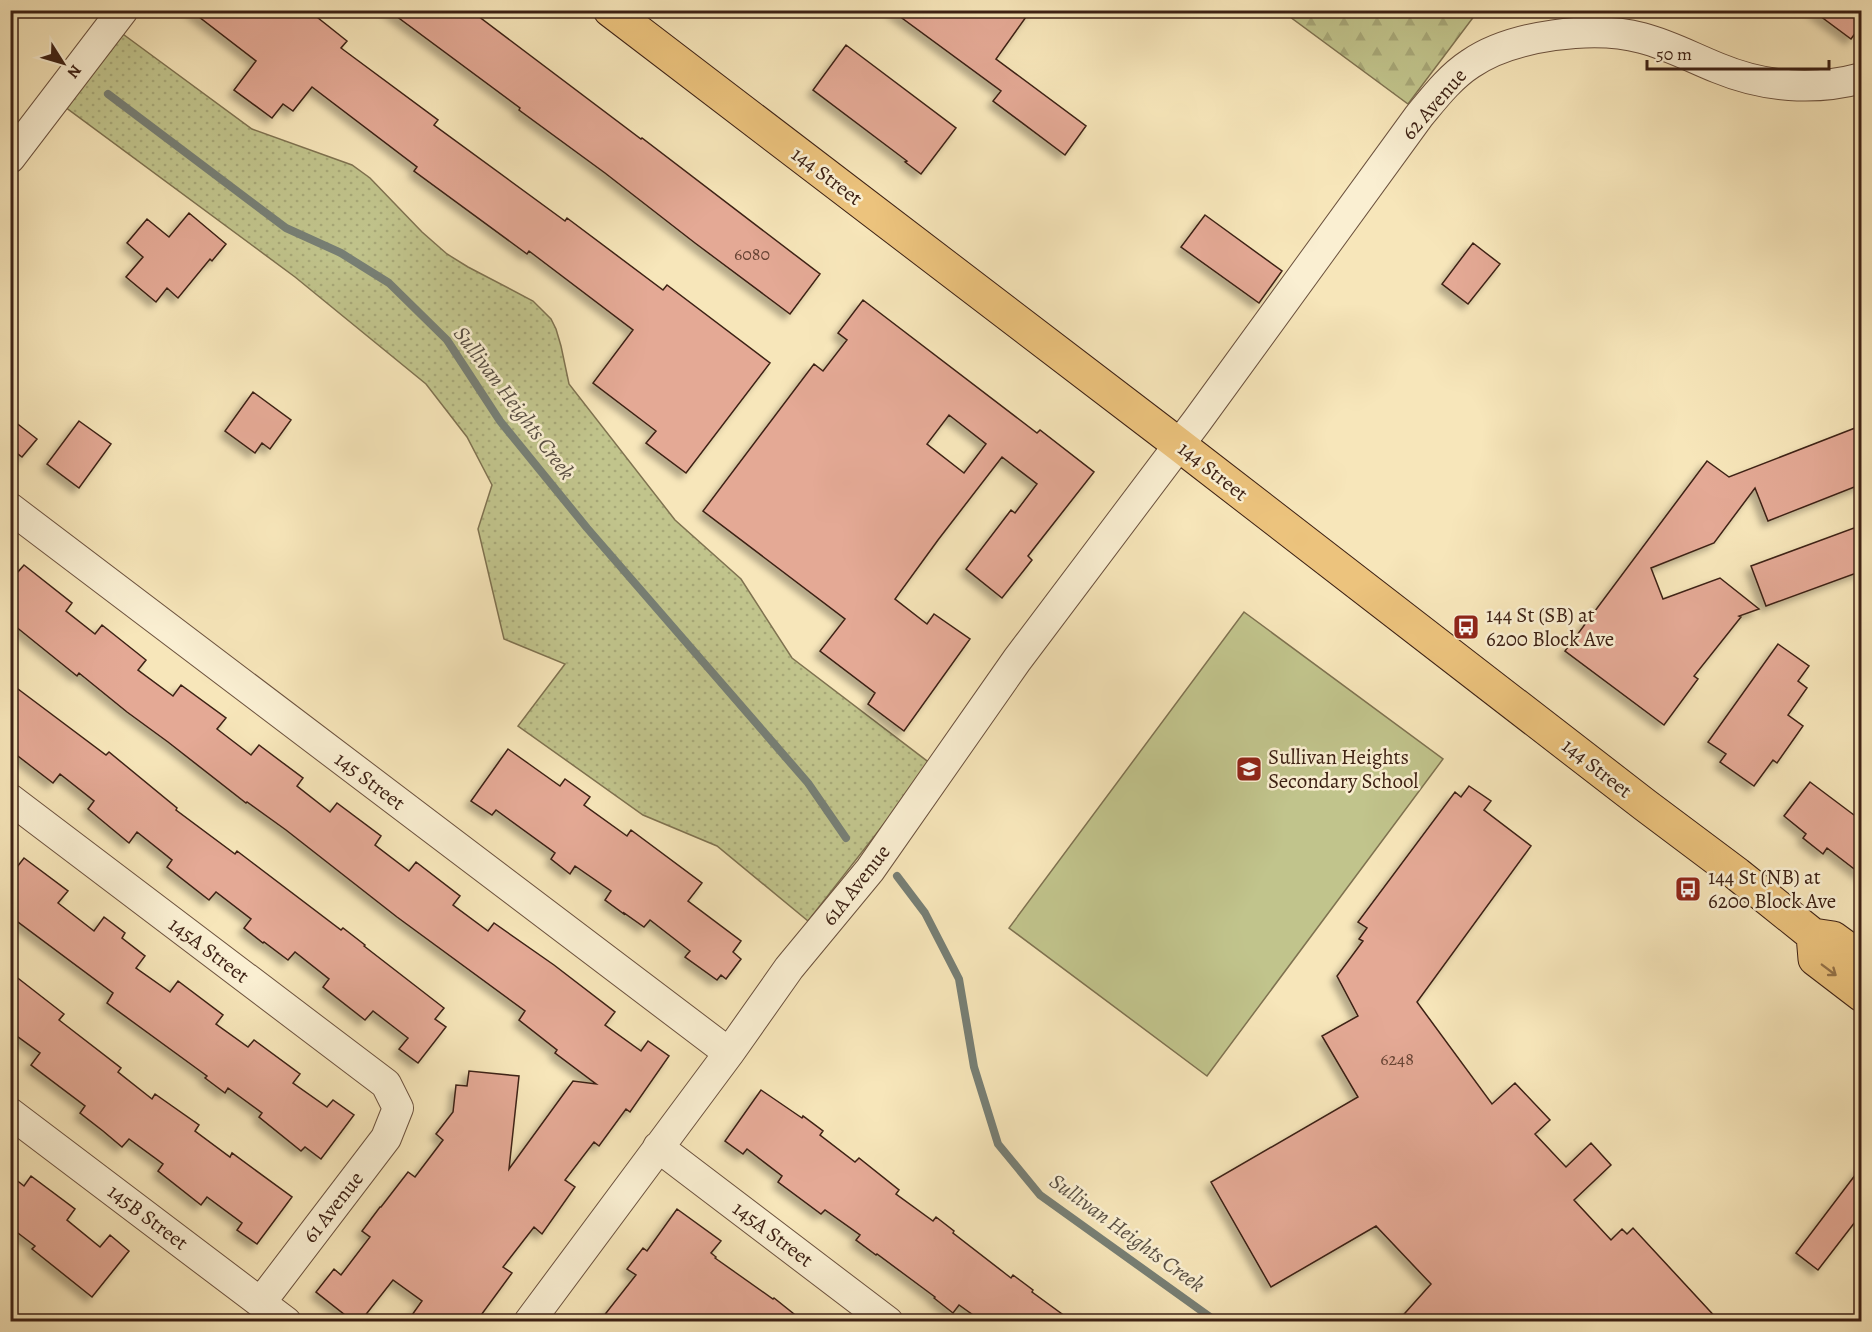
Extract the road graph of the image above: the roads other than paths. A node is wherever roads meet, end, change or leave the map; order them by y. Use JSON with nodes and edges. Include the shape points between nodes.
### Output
{"nodes":[{"id":1,"x":123,"y":10,"type":"edge"},
{"id":2,"x":610,"y":10,"type":"edge"},
{"id":3,"x":1862,"y":78,"type":"edge"},
{"id":4,"x":10,"y":158,"type":"edge"},
{"id":5,"x":1178,"y":444,"type":"junction"},
{"id":6,"x":10,"y":508,"type":"edge"},
{"id":7,"x":10,"y":799,"type":"edge"},
{"id":8,"x":1813,"y":935,"type":"junction"},
{"id":9,"x":1862,"y":959,"type":"edge"},
{"id":10,"x":1862,"y":995,"type":"edge"},
{"id":11,"x":729,"y":1053,"type":"junction"},
{"id":12,"x":398,"y":1108,"type":"joint"},
{"id":13,"x":10,"y":1113,"type":"edge"},
{"id":14,"x":658,"y":1147,"type":"junction"},
{"id":15,"x":261,"y":1302,"type":"junction"},
{"id":16,"x":286,"y":1322,"type":"edge"},
{"id":17,"x":529,"y":1322,"type":"edge"},
{"id":18,"x":888,"y":1322,"type":"edge"}],
"edges":[{"from":1,"to":4,"type":"street"},
{"from":2,"to":5,"type":"main road","name":"144 Street"},
{"from":3,"to":5,"type":"street","name":"62 Avenue","via":[[1794,86],[1747,79],[1641,37],[1596,31],[1503,46],[1470,64],[1443,87],[1419,116]]},
{"from":5,"to":8,"type":"main road","name":"144 Street"},
{"from":5,"to":11,"type":"street","name":"61A Avenue","via":[[1017,660],[870,870],[789,968]]},
{"from":6,"to":11,"type":"street","name":"145 Street"},
{"from":7,"to":12,"type":"street","name":"145A Street","via":[[386,1084]]},
{"from":8,"to":9,"type":"main road","name":"144 Street","via":[[1833,938]]},
{"from":8,"to":10,"type":"main road","one_way":true,"via":[[1815,959]]},
{"from":11,"to":14,"type":"street","name":"61A Avenue"},
{"from":12,"to":15,"type":"street","name":"61 Avenue","via":[[386,1138]]},
{"from":13,"to":15,"type":"street","name":"145B Street"},
{"from":14,"to":17,"type":"street","name":"61A Avenue"},
{"from":14,"to":18,"type":"street","name":"145A Street"},
{"from":15,"to":16,"type":"street","name":"145B Street"}]}
